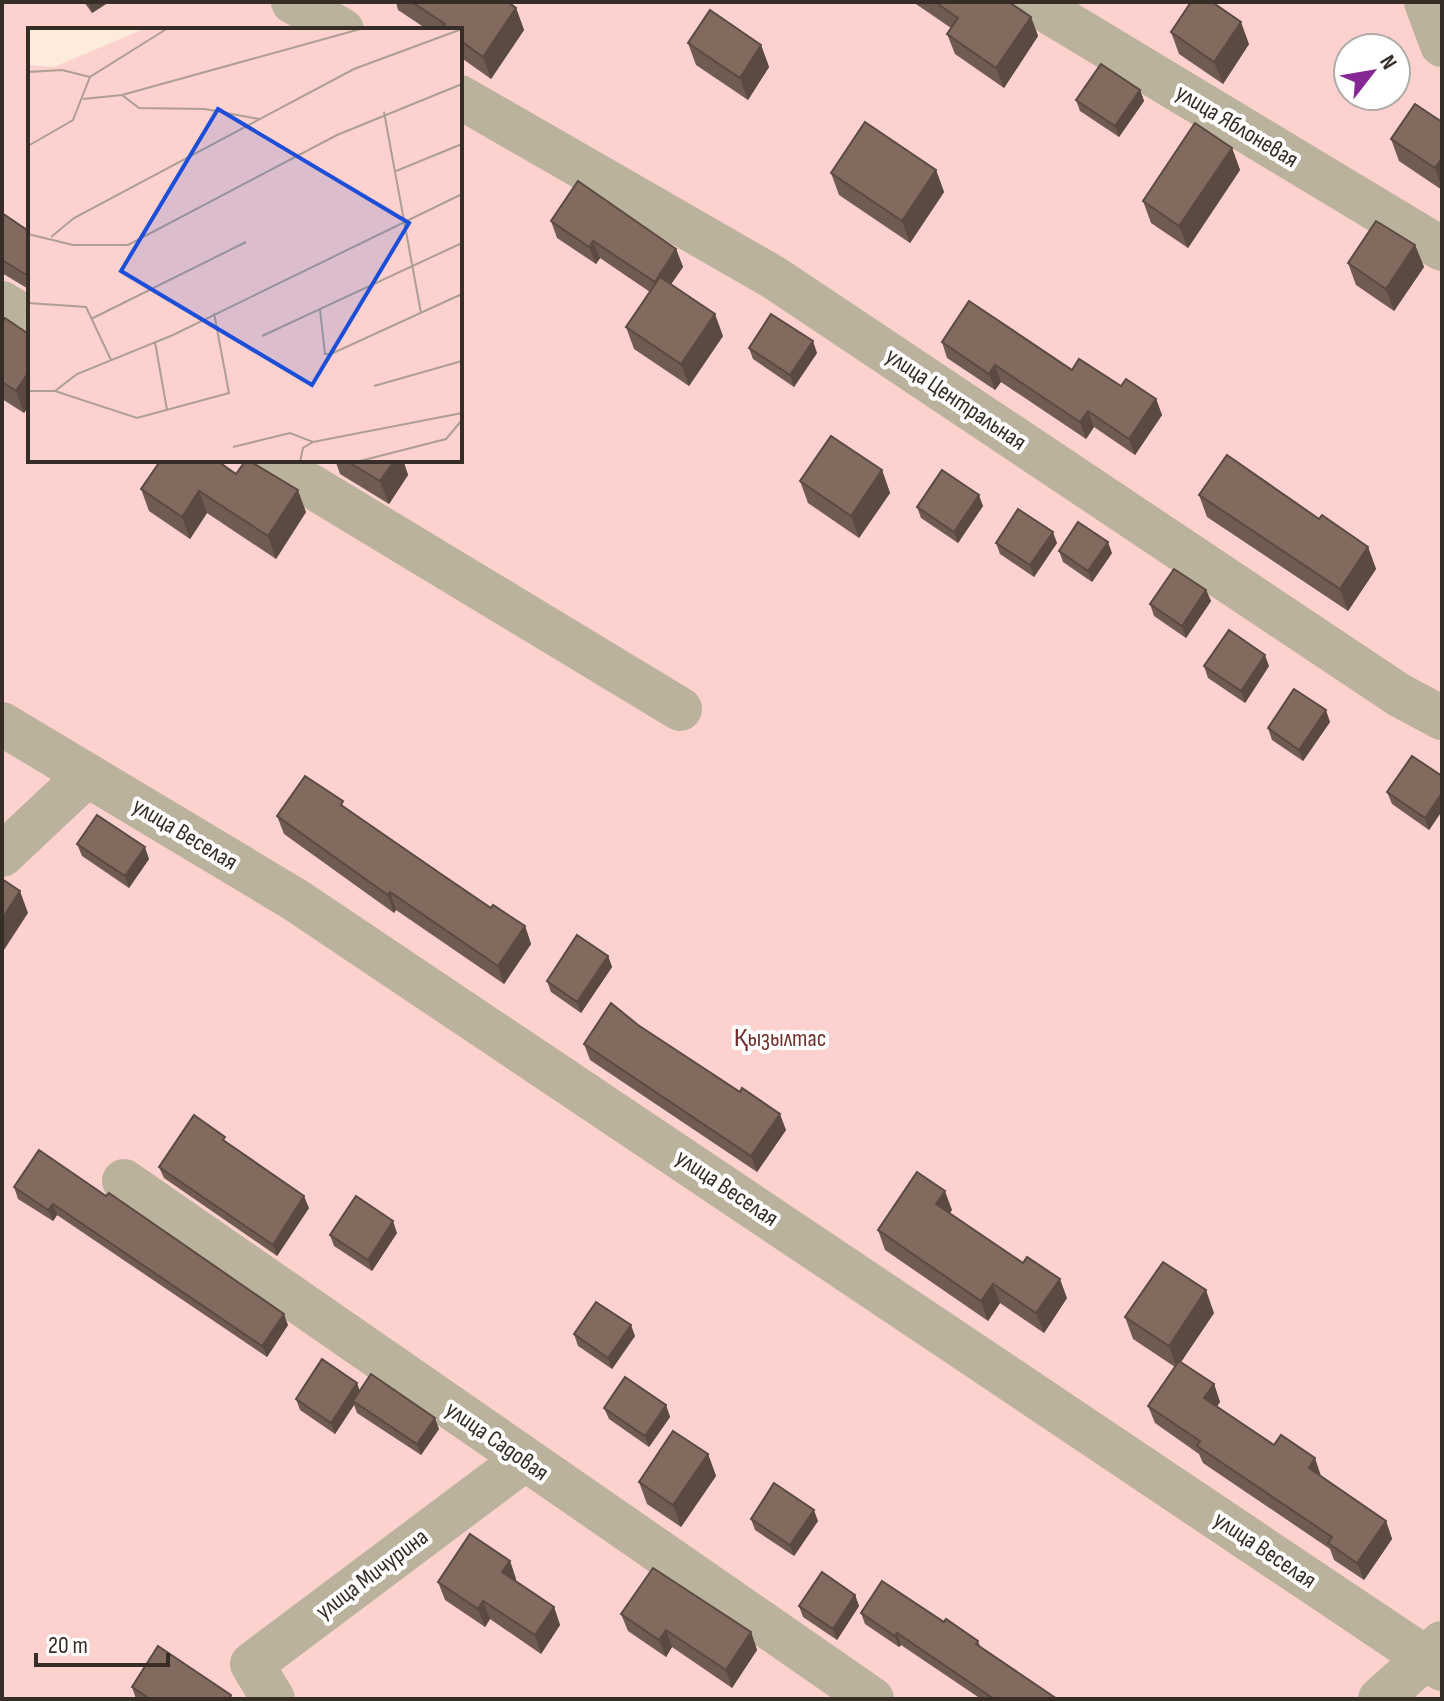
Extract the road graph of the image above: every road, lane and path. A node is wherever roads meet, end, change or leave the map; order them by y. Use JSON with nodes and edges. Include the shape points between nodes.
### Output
{"nodes":[{"id":1,"x":293,"y":2,"type":"edge"},
{"id":2,"x":1032,"y":2,"type":"edge"},
{"id":3,"x":1426,"y":2,"type":"edge"},
{"id":4,"x":338,"y":28,"type":"edge"},
{"id":5,"x":1442,"y":45,"type":"edge"},
{"id":6,"x":462,"y":98,"type":"edge"},
{"id":7,"x":1442,"y":249,"type":"edge"},
{"id":8,"x":2,"y":303,"type":"edge"},
{"id":9,"x":28,"y":319,"type":"edge"},
{"id":10,"x":271,"y":462,"type":"edge"},
{"id":11,"x":680,"y":709,"type":"dead end"},
{"id":12,"x":1442,"y":718,"type":"edge"},
{"id":13,"x":2,"y":724,"type":"edge"},
{"id":14,"x":87,"y":775,"type":"junction"},
{"id":15,"x":2,"y":855,"type":"edge"},
{"id":16,"x":124,"y":1181,"type":"dead end"},
{"id":17,"x":524,"y":1460,"type":"junction"},
{"id":18,"x":1436,"y":1657,"type":"edge"},
{"id":19,"x":273,"y":1699,"type":"edge"},
{"id":20,"x":872,"y":1699,"type":"edge"},
{"id":21,"x":1380,"y":1699,"type":"edge"}],
"edges":[{"from":1,"to":4,"type":"street"},
{"from":2,"to":7,"type":"street","name":"улица Яблоневая"},
{"from":3,"to":5,"type":"street"},
{"from":6,"to":12,"type":"street","name":"улица Центральная","via":[[773,277],[1399,695]]},
{"from":8,"to":9,"type":"street"},
{"from":10,"to":11,"type":"street"},
{"from":13,"to":14,"type":"street","name":"улица Веселая"},
{"from":14,"to":15,"type":"street"},
{"from":14,"to":18,"type":"street","name":"улица Веселая","via":[[294,899]]},
{"from":16,"to":17,"type":"street","name":"улица Садовая"},
{"from":17,"to":19,"type":"street","name":"улица Мичурина","via":[[252,1664]]},
{"from":17,"to":20,"type":"street","name":"улица Садовая"},
{"from":18,"to":21,"type":"street"}]}
